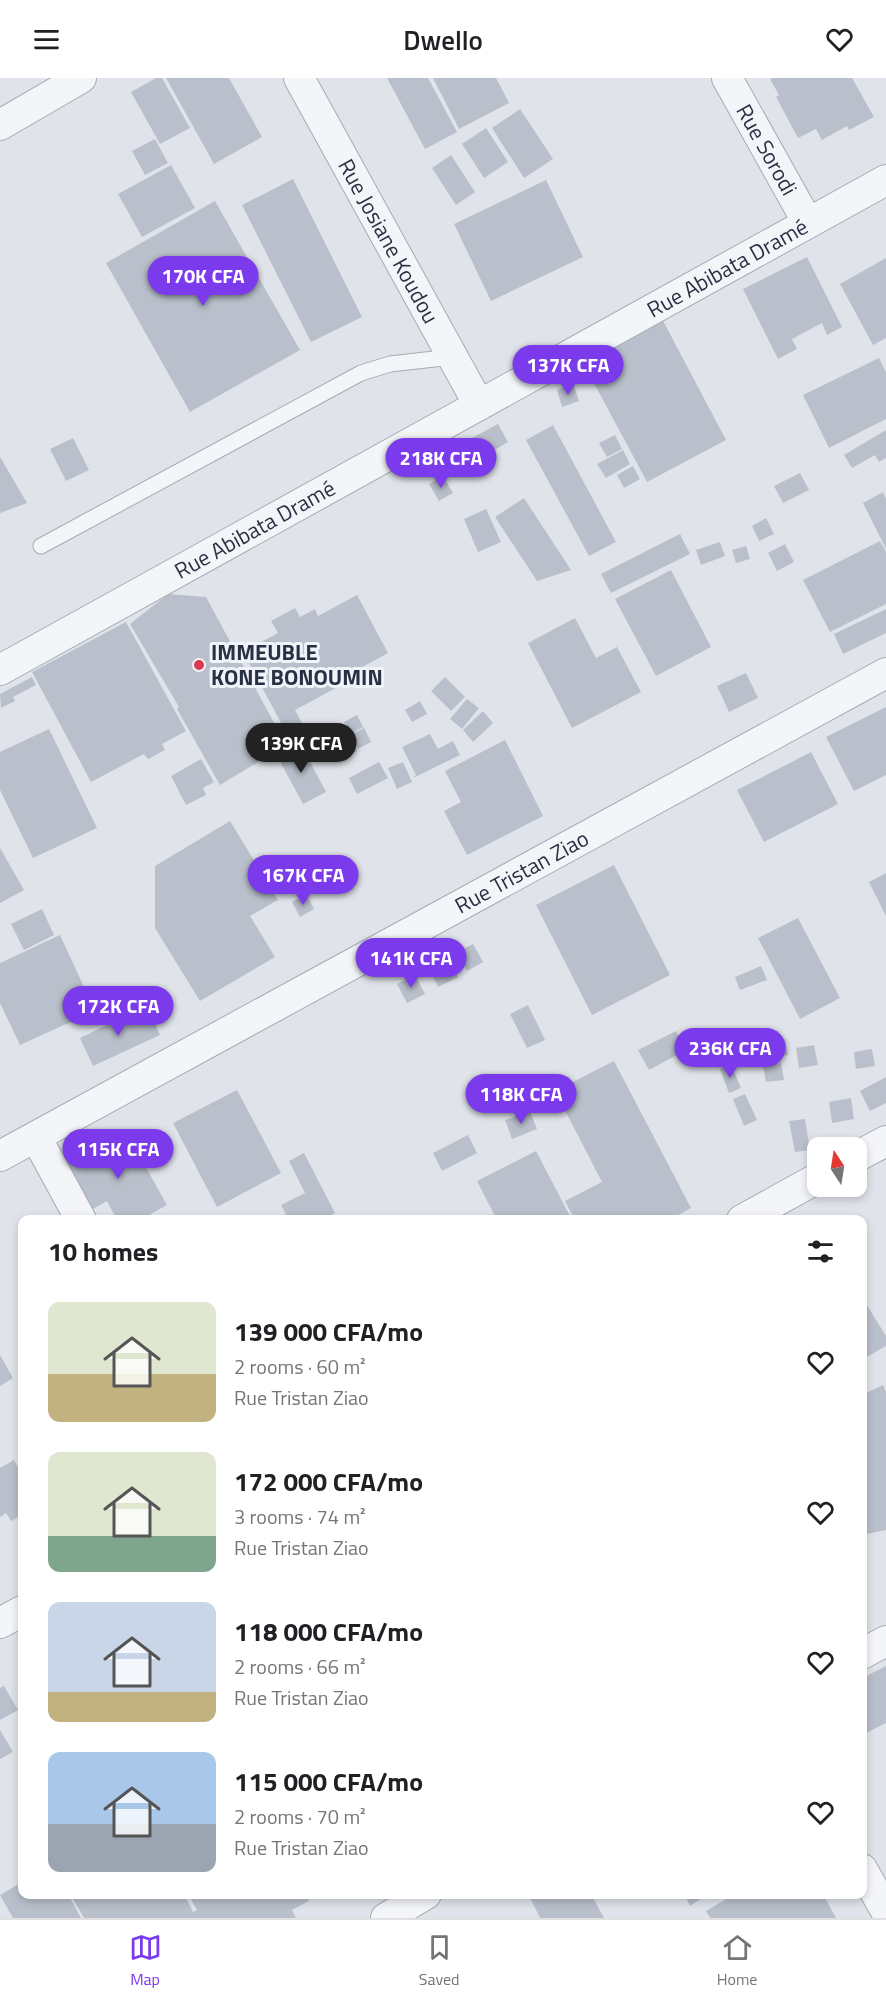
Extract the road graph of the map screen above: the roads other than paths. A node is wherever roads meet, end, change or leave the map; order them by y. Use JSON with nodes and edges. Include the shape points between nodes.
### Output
{"nodes":[{"id":1,"x":81,"y":78,"type":"edge"},
{"id":2,"x":299,"y":78,"type":"edge"},
{"id":3,"x":727,"y":78,"type":"edge"},
{"id":4,"x":0,"y":124,"type":"edge"},
{"id":5,"x":886,"y":180,"type":"edge"},
{"id":6,"x":808,"y":223,"type":"junction"},
{"id":7,"x":453,"y":357,"type":"junction"},
{"id":8,"x":478,"y":405,"type":"junction"},
{"id":9,"x":41,"y":546,"type":"dead end"},
{"id":10,"x":0,"y":670,"type":"edge"},
{"id":11,"x":886,"y":673,"type":"edge"},
{"id":12,"x":36,"y":1137,"type":"junction"},
{"id":13,"x":886,"y":1141,"type":"edge"},
{"id":14,"x":867,"y":1151,"type":"edge"},
{"id":15,"x":0,"y":1156,"type":"edge"},
{"id":16,"x":807,"y":1184,"type":"edge"},
{"id":17,"x":78,"y":1215,"type":"edge"},
{"id":18,"x":751,"y":1215,"type":"edge"},
{"id":19,"x":18,"y":1613,"type":"edge"},
{"id":20,"x":0,"y":1623,"type":"edge"},
{"id":21,"x":886,"y":1641,"type":"edge"},
{"id":22,"x":867,"y":1651,"type":"edge"},
{"id":23,"x":867,"y":1878,"type":"edge"},
{"id":24,"x":418,"y":1899,"type":"edge"},
{"id":25,"x":886,"y":1911,"type":"edge"},
{"id":26,"x":386,"y":1918,"type":"edge"}],
"edges":[{"from":1,"to":4,"type":"street"},
{"from":2,"to":7,"type":"street","name":"Rue Josiane Koudou"},
{"from":3,"to":6,"type":"street","name":"Rue Sorodi"},
{"from":5,"to":6,"type":"street","name":"Rue Abibata Dramé"},
{"from":6,"to":8,"type":"street","name":"Rue Abibata Dramé"},
{"from":7,"to":8,"type":"street","name":"Rue Josiane Koudou"},
{"from":7,"to":9,"type":"lane","via":[[390,364],[361,373]]},
{"from":8,"to":10,"type":"street","name":"Rue Abibata Dramé"},
{"from":11,"to":12,"type":"street","name":"Rue Tristan Ziao"},
{"from":12,"to":15,"type":"street","name":"Rue Tristan Ziao"},
{"from":12,"to":17,"type":"street"},
{"from":13,"to":14,"type":"street"},
{"from":16,"to":18,"type":"street"},
{"from":19,"to":20,"type":"street"},
{"from":21,"to":22,"type":"street"},
{"from":23,"to":25,"type":"street"},
{"from":24,"to":26,"type":"street"}]}
